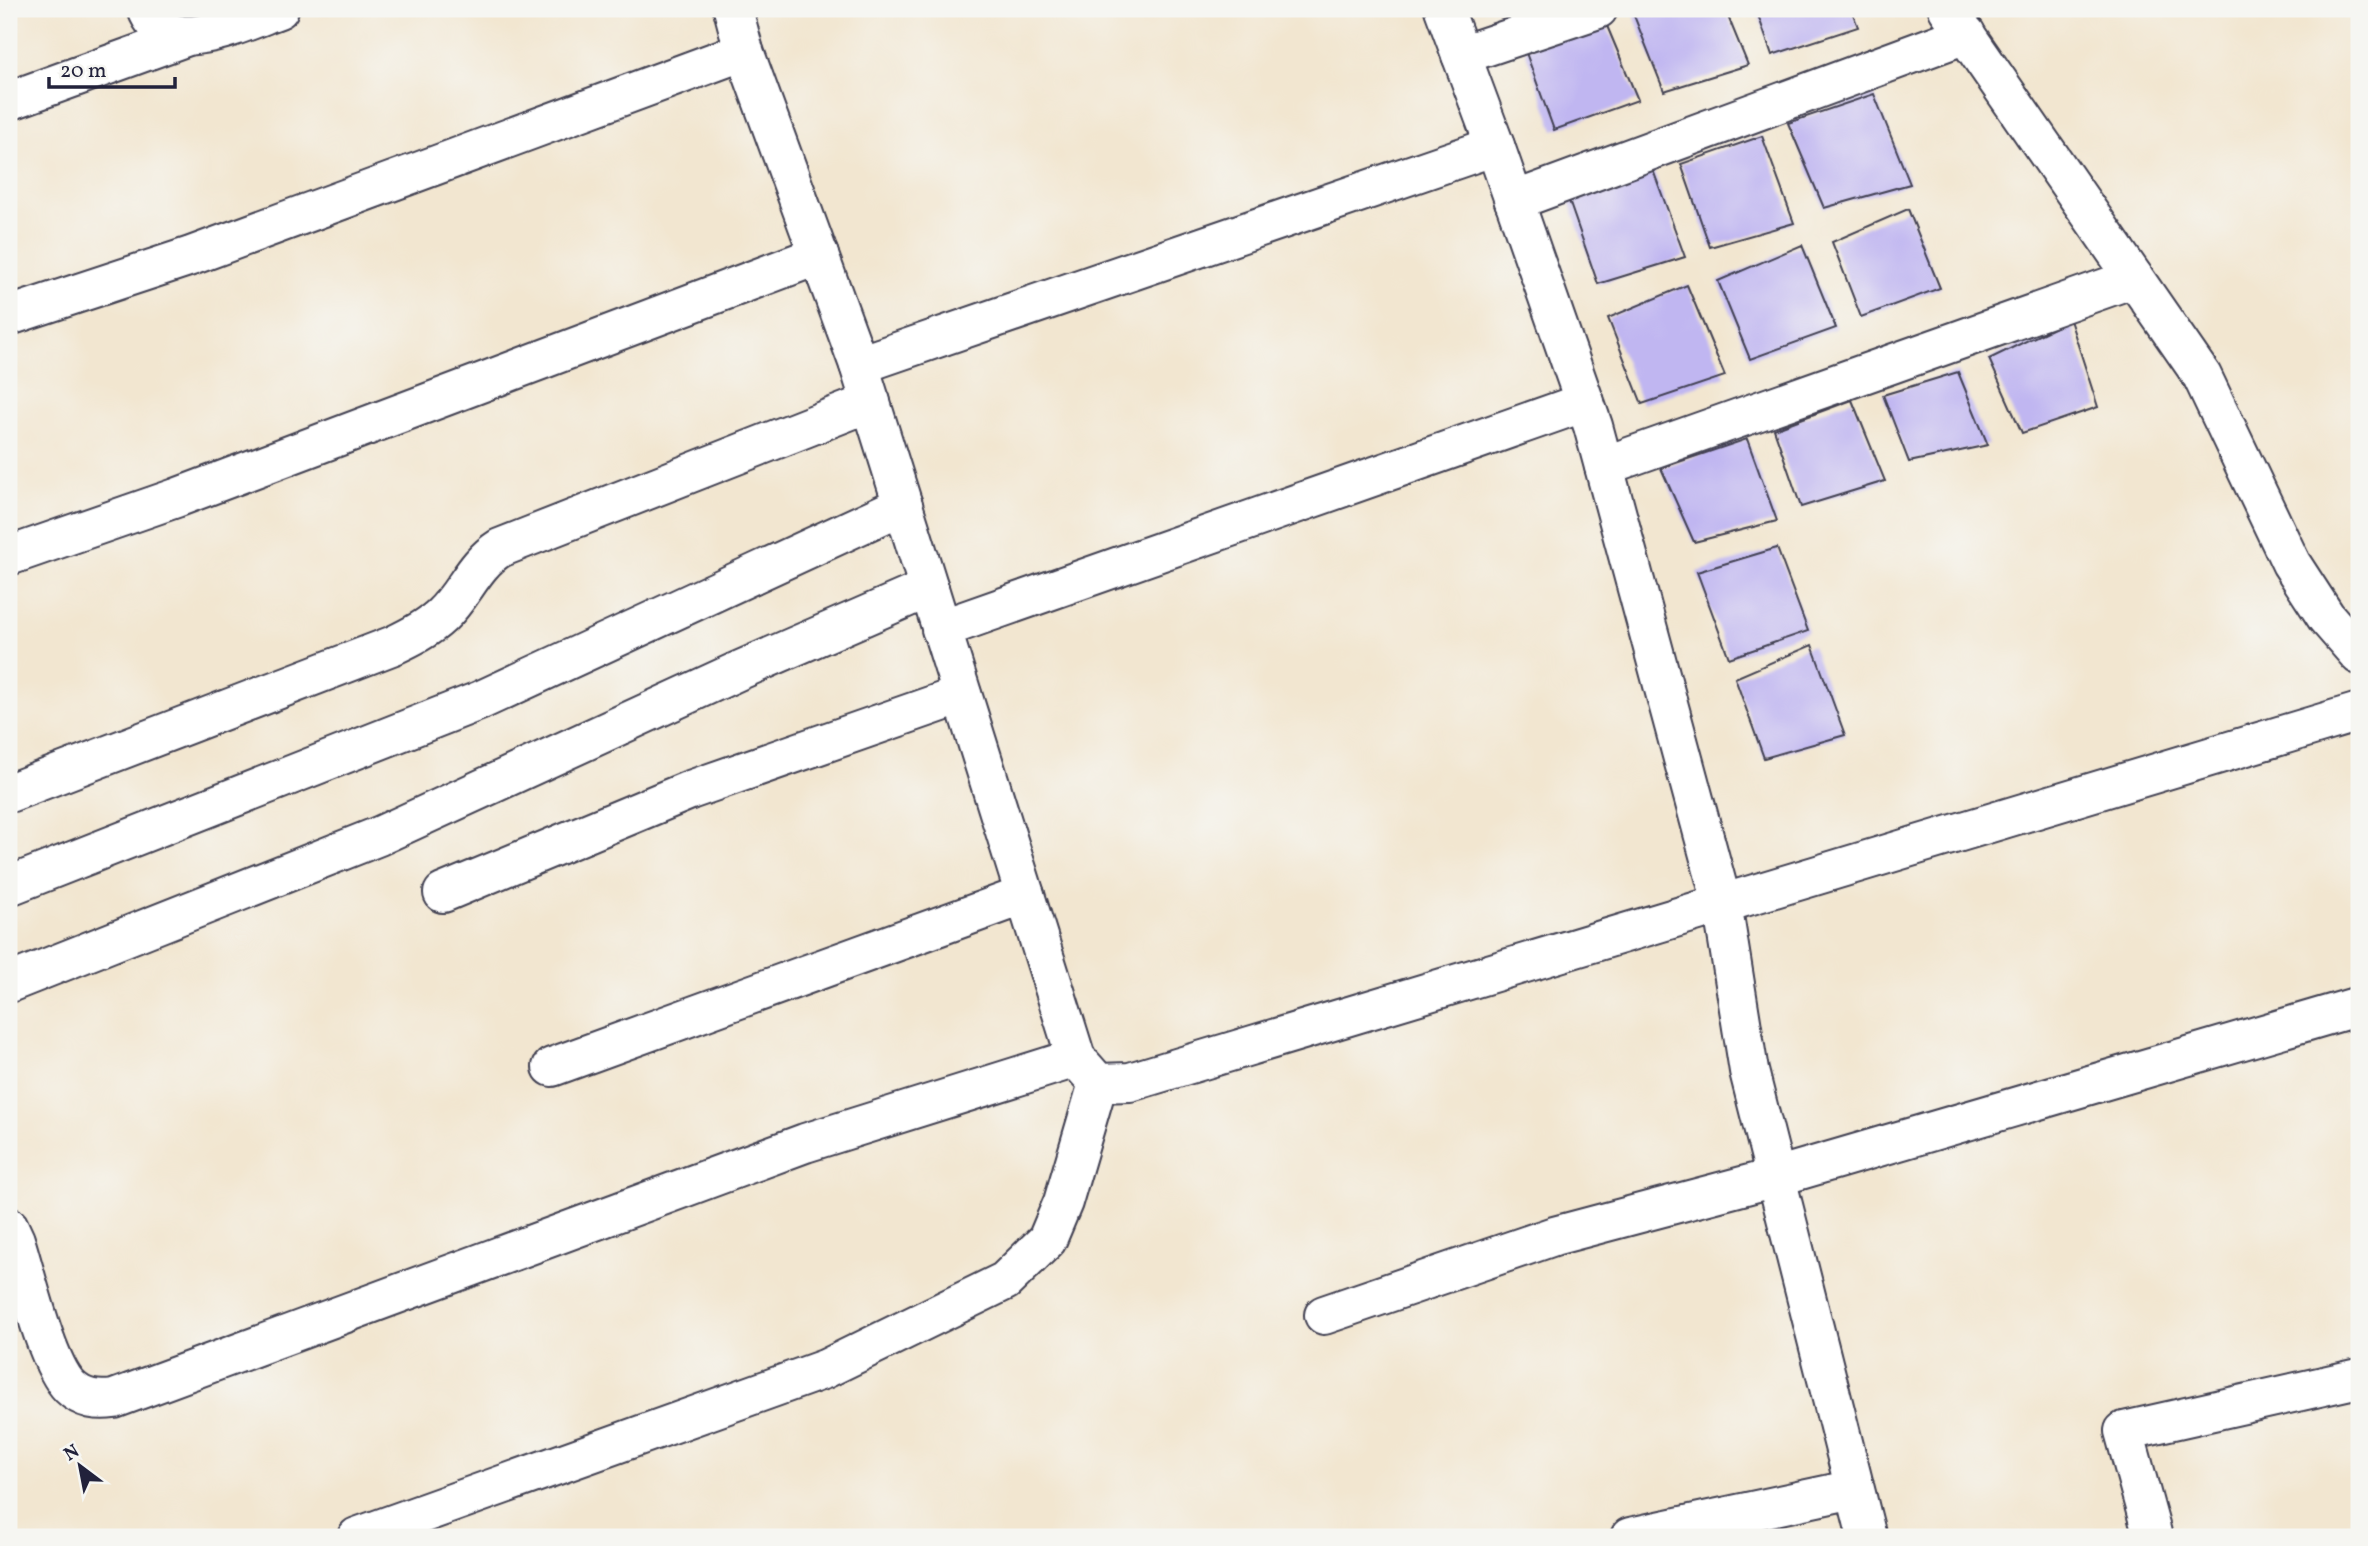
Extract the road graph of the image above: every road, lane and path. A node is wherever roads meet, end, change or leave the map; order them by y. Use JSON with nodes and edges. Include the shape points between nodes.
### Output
{"nodes":[{"id":1,"x":147,"y":9,"type":"edge"},
{"id":2,"x":279,"y":9,"type":"edge"},
{"id":3,"x":733,"y":9,"type":"edge"},
{"id":4,"x":1444,"y":9,"type":"edge"},
{"id":5,"x":1598,"y":9,"type":"edge"},
{"id":6,"x":1957,"y":21,"type":"edge"},
{"id":7,"x":188,"y":36,"type":"junction"},
{"id":8,"x":744,"y":51,"type":"junction"},
{"id":9,"x":1461,"y":55,"type":"junction"},
{"id":10,"x":9,"y":101,"type":"edge"},
{"id":11,"x":1495,"y":146,"type":"junction"},
{"id":12,"x":1514,"y":201,"type":"junction"},
{"id":13,"x":819,"y":255,"type":"junction"},
{"id":14,"x":2134,"y":278,"type":"junction"},
{"id":15,"x":9,"y":316,"type":"edge"},
{"id":16,"x":859,"y":365,"type":"junction"},
{"id":17,"x":871,"y":402,"type":"junction"},
{"id":18,"x":1585,"y":402,"type":"junction"},
{"id":19,"x":1604,"y":466,"type":"junction"},
{"id":20,"x":903,"y":505,"type":"junction"},
{"id":21,"x":9,"y":556,"type":"edge"},
{"id":22,"x":929,"y":589,"type":"junction"},
{"id":23,"x":941,"y":629,"type":"junction"},
{"id":24,"x":2359,"y":655,"type":"edge"},
{"id":25,"x":962,"y":695,"type":"junction"},
{"id":26,"x":2359,"y":712,"type":"edge"},
{"id":27,"x":9,"y":793,"type":"edge"},
{"id":28,"x":9,"y":886,"type":"edge"},
{"id":29,"x":443,"y":893,"type":"dead end"},
{"id":30,"x":1025,"y":895,"type":"junction"},
{"id":31,"x":1722,"y":903,"type":"junction"},
{"id":32,"x":9,"y":983,"type":"edge"},
{"id":33,"x":2359,"y":1006,"type":"edge"},
{"id":34,"x":552,"y":1067,"type":"dead end"},
{"id":35,"x":1087,"y":1071,"type":"junction"},
{"id":36,"x":1776,"y":1177,"type":"junction"},
{"id":37,"x":9,"y":1227,"type":"edge"},
{"id":38,"x":1324,"y":1315,"type":"dead end"},
{"id":39,"x":2359,"y":1378,"type":"edge"},
{"id":40,"x":1854,"y":1489,"type":"junction"},
{"id":41,"x":357,"y":1537,"type":"edge"},
{"id":42,"x":1630,"y":1537,"type":"edge"},
{"id":43,"x":1867,"y":1537,"type":"edge"},
{"id":44,"x":2153,"y":1537,"type":"edge"}],
"edges":[{"from":1,"to":7,"type":"street","via":[[167,33]]},
{"from":2,"to":7,"type":"street"},
{"from":3,"to":8,"type":"street"},
{"from":4,"to":9,"type":"street"},
{"from":5,"to":9,"type":"street"},
{"from":6,"to":12,"type":"street"},
{"from":6,"to":14,"type":"street"},
{"from":7,"to":10,"type":"street"},
{"from":8,"to":13,"type":"street"},
{"from":8,"to":15,"type":"street","via":[[191,256]]},
{"from":9,"to":11,"type":"street"},
{"from":11,"to":12,"type":"street"},
{"from":11,"to":16,"type":"street"},
{"from":12,"to":18,"type":"street"},
{"from":13,"to":16,"type":"street"},
{"from":13,"to":21,"type":"street","via":[[176,498]]},
{"from":14,"to":19,"type":"street"},
{"from":14,"to":24,"type":"street","via":[[2202,376],[2291,563],[2326,617]]},
{"from":16,"to":17,"type":"street"},
{"from":17,"to":20,"type":"street"},
{"from":17,"to":27,"type":"street","via":[[500,548],[487,556],[443,614],[422,632],[394,645]]},
{"from":18,"to":19,"type":"street"},
{"from":18,"to":23,"type":"street"},
{"from":19,"to":31,"type":"street"},
{"from":20,"to":22,"type":"street"},
{"from":20,"to":28,"type":"street","via":[[480,701]]},
{"from":22,"to":23,"type":"street"},
{"from":22,"to":32,"type":"street","via":[[379,836]]},
{"from":23,"to":25,"type":"street"},
{"from":25,"to":29,"type":"street","via":[[690,790]]},
{"from":25,"to":30,"type":"street"},
{"from":26,"to":31,"type":"street"},
{"from":30,"to":34,"type":"street"},
{"from":30,"to":35,"type":"street"},
{"from":31,"to":35,"type":"street","via":[[1130,1082]]},
{"from":31,"to":36,"type":"street","via":[[1749,1071]]},
{"from":33,"to":36,"type":"street"},
{"from":35,"to":37,"type":"street","via":[[804,1143],[114,1399],[95,1402],[70,1387],[52,1358]]},
{"from":35,"to":41,"type":"street","via":[[1063,1202],[1047,1240],[1005,1281],[825,1369]]},
{"from":36,"to":38,"type":"street","via":[[1553,1236]]},
{"from":36,"to":40,"type":"street"},
{"from":39,"to":44,"type":"street","via":[[2124,1431]]},
{"from":40,"to":42,"type":"street"},
{"from":40,"to":43,"type":"street"}]}
